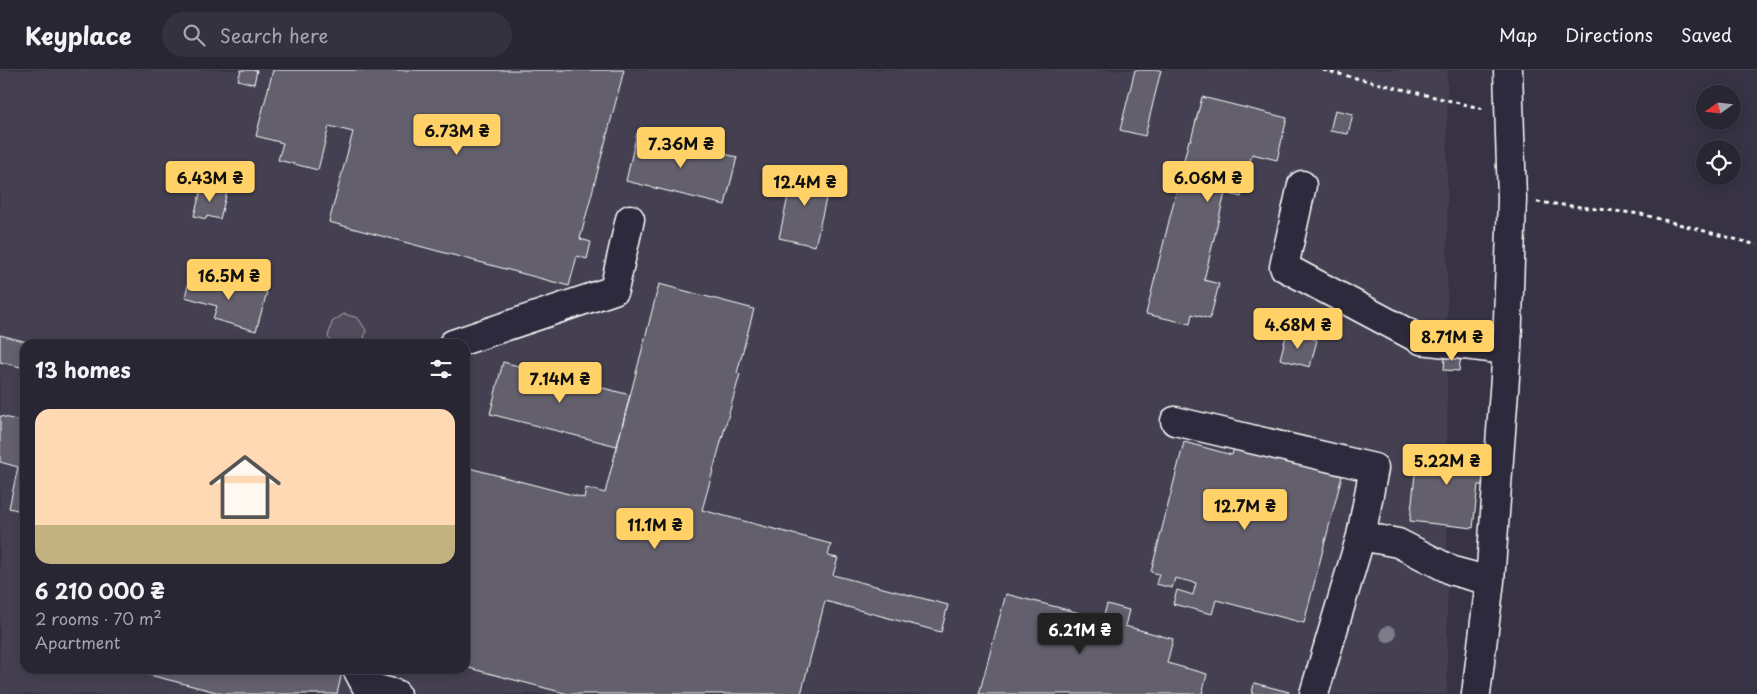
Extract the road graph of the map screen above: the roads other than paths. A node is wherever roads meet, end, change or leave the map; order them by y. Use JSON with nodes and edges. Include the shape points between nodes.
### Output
{"nodes":[{"id":1,"x":1508,"y":70,"type":"edge"},
{"id":2,"x":1302,"y":185,"type":"dead end"},
{"id":3,"x":630,"y":219,"type":"dead end"},
{"id":4,"x":468,"y":339,"type":"edge"},
{"id":5,"x":1507,"y":350,"type":"junction"},
{"id":6,"x":1175,"y":421,"type":"dead end"},
{"id":7,"x":1361,"y":536,"type":"junction"},
{"id":8,"x":1490,"y":581,"type":"junction"},
{"id":9,"x":360,"y":674,"type":"edge"},
{"id":10,"x":396,"y":694,"type":"edge"},
{"id":11,"x":1314,"y":694,"type":"edge"},
{"id":12,"x":1476,"y":694,"type":"edge"}],
"edges":[{"from":1,"to":5,"type":"street","via":[[1512,199]]},
{"from":2,"to":5,"type":"street","via":[[1284,267],[1421,340]]},
{"from":3,"to":4,"type":"street","via":[[614,290]]},
{"from":5,"to":8,"type":"street"},
{"from":6,"to":7,"type":"street","via":[[1374,468]]},
{"from":7,"to":8,"type":"street","via":[[1398,543],[1453,571]]},
{"from":7,"to":11,"type":"street"},
{"from":8,"to":12,"type":"street"},
{"from":9,"to":10,"type":"street","via":[[366,686]]}]}
